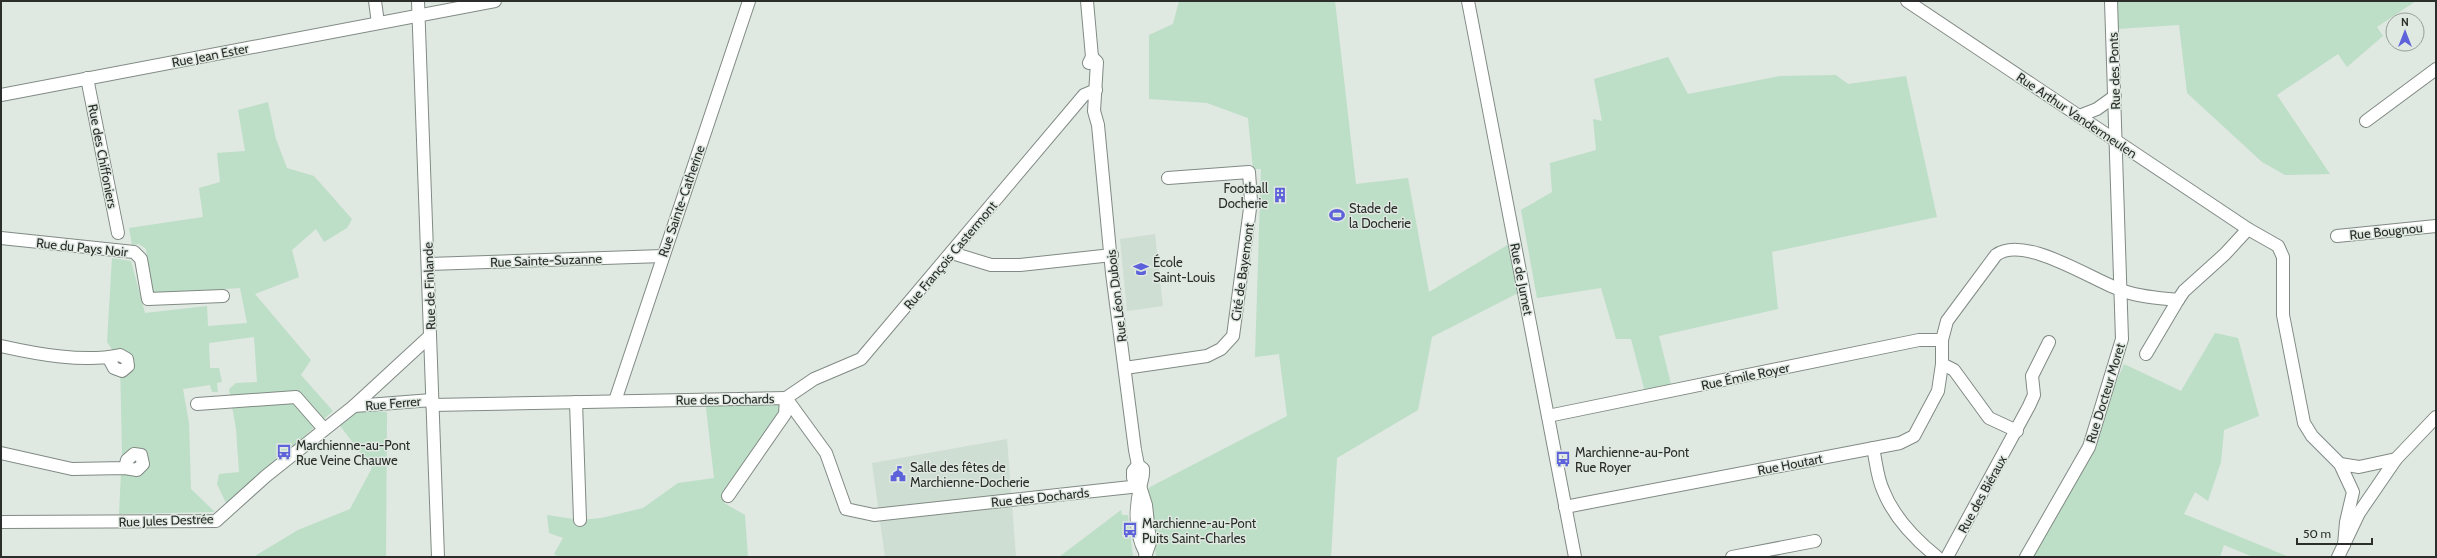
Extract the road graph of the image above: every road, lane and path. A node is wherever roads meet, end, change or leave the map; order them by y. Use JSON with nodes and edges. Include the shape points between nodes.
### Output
{"nodes":[{"id":1,"x":375,"y":1,"type":"edge"},
{"id":2,"x":418,"y":1,"type":"edge"},
{"id":3,"x":495,"y":1,"type":"edge"},
{"id":4,"x":749,"y":1,"type":"edge"},
{"id":5,"x":1087,"y":1,"type":"edge"},
{"id":6,"x":1468,"y":1,"type":"edge"},
{"id":7,"x":1907,"y":1,"type":"edge"},
{"id":8,"x":2112,"y":1,"type":"edge"},
{"id":9,"x":418,"y":15,"type":"junction"},
{"id":10,"x":378,"y":23,"type":"junction"},
{"id":11,"x":2436,"y":69,"type":"edge"},
{"id":12,"x":87,"y":78,"type":"junction"},
{"id":13,"x":1096,"y":90,"type":"junction"},
{"id":14,"x":1,"y":95,"type":"edge"},
{"id":15,"x":2115,"y":96,"type":"junction"},
{"id":16,"x":2079,"y":116,"type":"junction"},
{"id":17,"x":2366,"y":121,"type":"dead end"},
{"id":18,"x":2116,"y":141,"type":"junction"},
{"id":19,"x":1168,"y":178,"type":"dead end"},
{"id":20,"x":2436,"y":226,"type":"edge"},
{"id":21,"x":2248,"y":229,"type":"junction"},
{"id":22,"x":118,"y":233,"type":"dead end"},
{"id":23,"x":2337,"y":236,"type":"dead end"},
{"id":24,"x":1,"y":238,"type":"edge"},
{"id":25,"x":952,"y":253,"type":"junction"},
{"id":26,"x":1112,"y":255,"type":"junction"},
{"id":27,"x":662,"y":256,"type":"junction"},
{"id":28,"x":429,"y":264,"type":"junction"},
{"id":29,"x":2121,"y":291,"type":"junction"},
{"id":30,"x":223,"y":296,"type":"dead end"},
{"id":31,"x":2178,"y":300,"type":"junction"},
{"id":32,"x":430,"y":336,"type":"junction"},
{"id":33,"x":1942,"y":340,"type":"junction"},
{"id":34,"x":2049,"y":342,"type":"dead end"},
{"id":35,"x":1,"y":346,"type":"edge"},
{"id":36,"x":2146,"y":354,"type":"dead end"},
{"id":37,"x":108,"y":358,"type":"dead end"},
{"id":38,"x":1942,"y":364,"type":"junction"},
{"id":39,"x":1125,"y":368,"type":"junction"},
{"id":40,"x":786,"y":398,"type":"junction"},
{"id":41,"x":615,"y":401,"type":"junction"},
{"id":42,"x":432,"y":402,"type":"junction"},
{"id":43,"x":576,"y":402,"type":"junction"},
{"id":44,"x":197,"y":404,"type":"dead end"},
{"id":45,"x":354,"y":406,"type":"junction"},
{"id":46,"x":1548,"y":416,"type":"junction"},
{"id":47,"x":2436,"y":417,"type":"edge"},
{"id":48,"x":324,"y":429,"type":"junction"},
{"id":49,"x":2017,"y":431,"type":"junction"},
{"id":50,"x":1873,"y":448,"type":"junction"},
{"id":51,"x":1,"y":453,"type":"edge"},
{"id":52,"x":2396,"y":459,"type":"junction"},
{"id":53,"x":2340,"y":464,"type":"junction"},
{"id":54,"x":125,"y":468,"type":"dead end"},
{"id":55,"x":1140,"y":486,"type":"junction"},
{"id":56,"x":728,"y":496,"type":"dead end"},
{"id":57,"x":1565,"y":507,"type":"junction"},
{"id":58,"x":580,"y":520,"type":"dead end"},
{"id":59,"x":1,"y":522,"type":"edge"},
{"id":60,"x":1815,"y":541,"type":"dead end"},
{"id":61,"x":2344,"y":545,"type":"junction"},
{"id":62,"x":1145,"y":555,"type":"edge"},
{"id":63,"x":438,"y":557,"type":"edge"},
{"id":64,"x":1576,"y":557,"type":"edge"},
{"id":65,"x":1732,"y":557,"type":"edge"},
{"id":66,"x":1937,"y":557,"type":"edge"},
{"id":67,"x":1947,"y":557,"type":"edge"},
{"id":68,"x":2026,"y":557,"type":"edge"},
{"id":69,"x":2338,"y":557,"type":"edge"}],
"edges":[{"from":1,"to":10,"type":"street"},
{"from":2,"to":9,"type":"street","name":"Rue de Finlande"},
{"from":3,"to":9,"type":"street","name":"Rue Jean Ester"},
{"from":4,"to":27,"type":"street","name":"Rue Sainte-Catherine"},
{"from":5,"to":13,"type":"street","name":"Rue Léon Dubois","via":[[1092,57],[1089,63]]},
{"from":6,"to":46,"type":"street","name":"Rue de Jumet"},
{"from":7,"to":16,"type":"street","name":"Rue Arthur Vandermeulen"},
{"from":8,"to":15,"type":"street","name":"Rue des Ponts"},
{"from":9,"to":10,"type":"street","name":"Rue Jean Ester"},
{"from":9,"to":28,"type":"street","name":"Rue de Finlande"},
{"from":10,"to":12,"type":"street","name":"Rue Jean Ester"},
{"from":11,"to":17,"type":"street"},
{"from":12,"to":14,"type":"street","name":"Rue Jean Ester"},
{"from":12,"to":22,"type":"street","name":"Rue des Chiffoniers"},
{"from":13,"to":25,"type":"street","name":"Rue François Castermont","via":[[1084,95]]},
{"from":13,"to":26,"type":"street","name":"Rue Léon Dubois","via":[[1102,115],[1098,125]]},
{"from":15,"to":16,"type":"street","via":[[2097,109]]},
{"from":15,"to":18,"type":"street","name":"Rue des Ponts"},
{"from":16,"to":18,"type":"street","name":"Rue Arthur Vandermeulen"},
{"from":18,"to":21,"type":"street","name":"Rue Arthur Vandermeulen"},
{"from":18,"to":29,"type":"street","name":"Rue Docteur Moret"},
{"from":19,"to":39,"type":"street","name":"Cité de Bayemont","via":[[1249,172],[1251,201],[1233,336],[1221,349],[1207,356]]},
{"from":20,"to":23,"type":"street","name":"Rue Bougnou"},
{"from":21,"to":31,"type":"street","via":[[2184,291]]},
{"from":21,"to":53,"type":"street","name":"Rue Arthur Vandermeulen","via":[[2278,246],[2284,257],[2283,315],[2304,423],[2312,436]]},
{"from":24,"to":30,"type":"street","name":"Rue du Pays Noir","via":[[134,252],[141,259],[148,299]]},
{"from":25,"to":26,"type":"street","via":[[991,265],[1020,265]]},
{"from":25,"to":40,"type":"street","name":"Rue François Castermont","via":[[861,360],[814,380]]},
{"from":26,"to":39,"type":"street","name":"Rue Léon Dubois"},
{"from":27,"to":28,"type":"street","name":"Rue Sainte-Suzanne"},
{"from":27,"to":41,"type":"street","name":"Rue Sainte-Catherine"},
{"from":28,"to":32,"type":"street","name":"Rue de Finlande"},
{"from":29,"to":31,"type":"street","name":"Rue Houtart"},
{"from":29,"to":33,"type":"street","name":"Rue Houtart","via":[[2061,261],[2016,249],[2002,250],[1947,321]]},
{"from":29,"to":68,"type":"street","name":"Rue Docteur Moret","via":[[2122,338],[2089,446]]},
{"from":31,"to":36,"type":"street"},
{"from":32,"to":42,"type":"street","name":"Rue de Finlande"},
{"from":32,"to":45,"type":"street","name":"Rue Jules Destrée"},
{"from":33,"to":38,"type":"street","name":"Rue Houtart"},
{"from":33,"to":46,"type":"street","name":"Rue Émile Royer","via":[[1919,340]]},
{"from":34,"to":49,"type":"street","name":"Rue des Biéraux","via":[[2032,376],[2034,395]]},
{"from":35,"to":37,"type":"street","via":[[38,354]]},
{"from":38,"to":49,"type":"street","via":[[1954,370],[1989,418]]},
{"from":38,"to":50,"type":"street","name":"Rue Houtart","via":[[1938,391],[1914,436]]},
{"from":39,"to":55,"type":"street","name":"Rue Léon Dubois","via":[[1138,465],[1143,469],[1144,477]]},
{"from":40,"to":41,"type":"street","name":"Rue des Dochards"},
{"from":40,"to":55,"type":"street","name":"Rue des Dochards","via":[[826,452],[846,509],[874,515]]},
{"from":40,"to":56,"type":"street","via":[[785,414]]},
{"from":41,"to":43,"type":"street","name":"Rue des Dochards"},
{"from":42,"to":43,"type":"street","name":"Rue des Dochards"},
{"from":42,"to":45,"type":"street","name":"Rue Ferrer"},
{"from":42,"to":63,"type":"street","name":"Rue de Finlande"},
{"from":43,"to":58,"type":"street"},
{"from":44,"to":48,"type":"street","via":[[296,397]]},
{"from":45,"to":48,"type":"street","name":"Rue Jules Destrée"},
{"from":46,"to":57,"type":"street","name":"Rue de Jumet"},
{"from":47,"to":52,"type":"street"},
{"from":48,"to":59,"type":"street","name":"Rue Jules Destrée","via":[[216,521]]},
{"from":49,"to":67,"type":"street","name":"Rue des Biéraux"},
{"from":50,"to":57,"type":"street","name":"Rue Houtart"},
{"from":50,"to":66,"type":"street","via":[[1882,489],[1890,504],[1919,542]]},
{"from":51,"to":54,"type":"street","via":[[72,469]]},
{"from":52,"to":53,"type":"street","via":[[2359,466]]},
{"from":52,"to":61,"type":"street","via":[[2359,513]]},
{"from":53,"to":61,"type":"street","via":[[2353,492]]},
{"from":55,"to":62,"type":"street","name":"Rue Léon Dubois","via":[[1146,505],[1150,542]]},
{"from":57,"to":64,"type":"street","name":"Rue de Jumet"},
{"from":60,"to":65,"type":"street"},
{"from":61,"to":69,"type":"street"}]}
